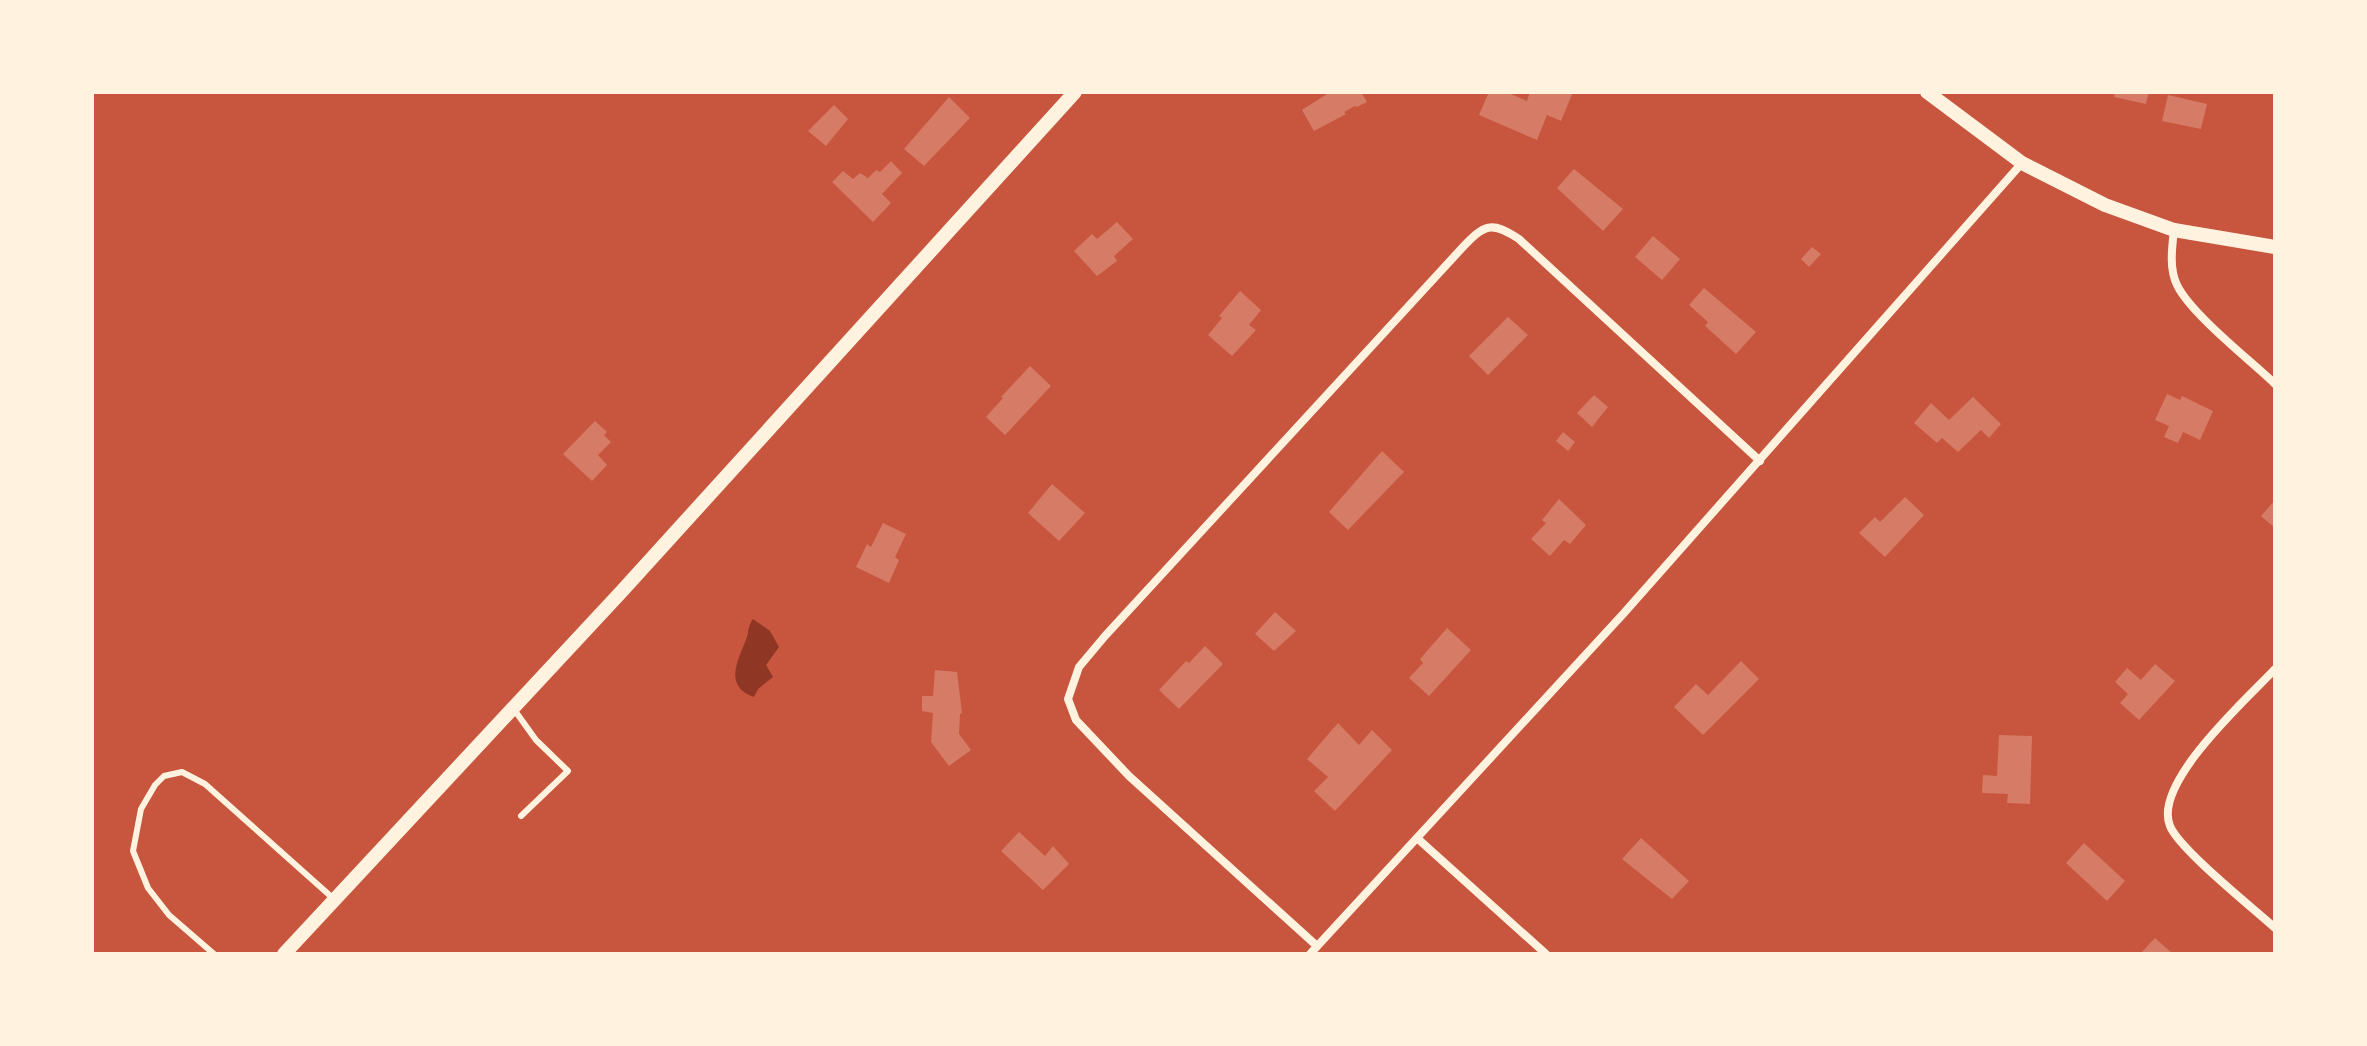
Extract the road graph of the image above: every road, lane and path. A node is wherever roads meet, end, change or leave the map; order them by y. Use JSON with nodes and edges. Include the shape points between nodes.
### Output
{"nodes":[{"id":1,"x":1075,"y":92,"type":"edge"},
{"id":2,"x":1927,"y":92,"type":"edge"},
{"id":3,"x":2022,"y":163,"type":"junction"},
{"id":4,"x":2174,"y":230,"type":"junction"},
{"id":5,"x":2275,"y":247,"type":"edge"},
{"id":6,"x":2275,"y":384,"type":"edge"},
{"id":7,"x":1760,"y":461,"type":"junction"},
{"id":8,"x":2275,"y":669,"type":"edge"},
{"id":9,"x":513,"y":708,"type":"junction"},
{"id":10,"x":521,"y":816,"type":"dead end"},
{"id":11,"x":1417,"y":838,"type":"junction"},
{"id":12,"x":335,"y":900,"type":"junction"},
{"id":13,"x":2275,"y":928,"type":"edge"},
{"id":14,"x":1317,"y":946,"type":"junction"},
{"id":15,"x":214,"y":954,"type":"edge"},
{"id":16,"x":284,"y":954,"type":"edge"},
{"id":17,"x":1310,"y":954,"type":"edge"},
{"id":18,"x":1546,"y":954,"type":"edge"}],
"edges":[{"from":1,"to":9,"type":"street"},
{"from":2,"to":3,"type":"street"},
{"from":3,"to":4,"type":"street","via":[[2105,205]]},
{"from":3,"to":7,"type":"street"},
{"from":4,"to":5,"type":"street"},
{"from":4,"to":6,"type":"street","via":[[2171,258],[2176,284],[2194,308]]},
{"from":7,"to":11,"type":"street"},
{"from":7,"to":14,"type":"street","via":[[1519,239],[1501,227],[1489,228],[1476,233],[1105,636],[1079,667],[1068,699],[1076,720],[1129,776]]},
{"from":8,"to":13,"type":"street","via":[[2193,756],[2168,805],[2169,825],[2186,846]]},
{"from":9,"to":10,"type":"lane","via":[[568,771]]},
{"from":9,"to":12,"type":"street"},
{"from":11,"to":14,"type":"street"},
{"from":11,"to":18,"type":"street"},
{"from":12,"to":15,"type":"lane","via":[[205,784],[182,772],[164,776],[141,809],[133,851],[148,888],[169,915]]},
{"from":12,"to":16,"type":"street"},
{"from":14,"to":17,"type":"street"}]}
